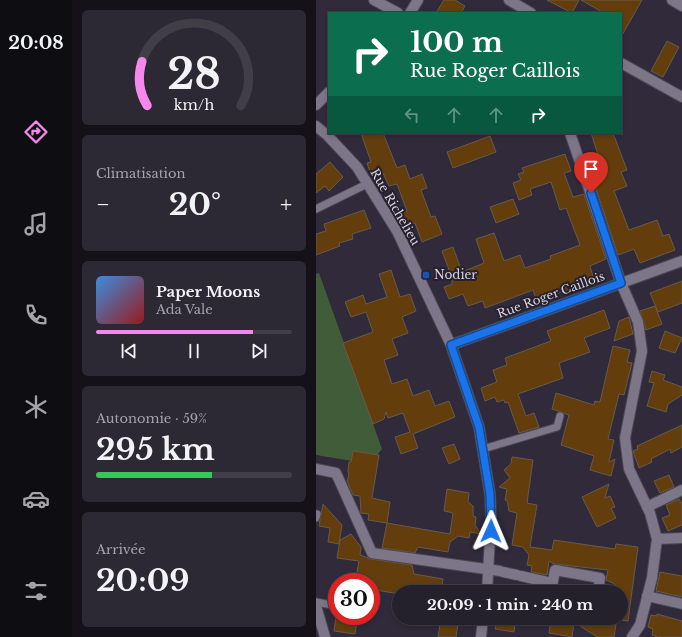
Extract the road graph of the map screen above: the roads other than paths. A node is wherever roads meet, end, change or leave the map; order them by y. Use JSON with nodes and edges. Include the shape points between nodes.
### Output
{"nodes":[{"id":1,"x":374,"y":0,"type":"edge"},
{"id":2,"x":418,"y":0,"type":"edge"},
{"id":3,"x":508,"y":0,"type":"edge"},
{"id":4,"x":672,"y":0,"type":"edge"},
{"id":5,"x":682,"y":6,"type":"edge"},
{"id":6,"x":396,"y":12,"type":"edge"},
{"id":7,"x":411,"y":12,"type":"edge"},
{"id":8,"x":529,"y":12,"type":"edge"},
{"id":9,"x":622,"y":64,"type":"edge"},
{"id":10,"x":328,"y":93,"type":"edge"},
{"id":11,"x":682,"y":97,"type":"edge"},
{"id":12,"x":316,"y":105,"type":"edge"},
{"id":13,"x":316,"y":126,"type":"edge"},
{"id":14,"x":570,"y":134,"type":"edge"},
{"id":15,"x":367,"y":184,"type":"junction"},
{"id":16,"x":316,"y":209,"type":"edge"},
{"id":17,"x":682,"y":261,"type":"edge"},
{"id":18,"x":621,"y":283,"type":"junction"},
{"id":19,"x":451,"y":345,"type":"junction"},
{"id":20,"x":560,"y":416,"type":"dead end"},
{"id":21,"x":483,"y":449,"type":"junction"},
{"id":22,"x":316,"y":469,"type":"edge"},
{"id":23,"x":682,"y":490,"type":"edge"},
{"id":24,"x":647,"y":507,"type":"junction"},
{"id":25,"x":682,"y":538,"type":"edge"},
{"id":26,"x":657,"y":540,"type":"junction"},
{"id":27,"x":488,"y":569,"type":"junction"},
{"id":28,"x":487,"y":585,"type":"edge"},
{"id":29,"x":544,"y":585,"type":"edge"},
{"id":30,"x":552,"y":585,"type":"edge"},
{"id":31,"x":599,"y":585,"type":"edge"},
{"id":32,"x":647,"y":596,"type":"junction"},
{"id":33,"x":316,"y":602,"type":"edge"},
{"id":34,"x":328,"y":604,"type":"edge"},
{"id":35,"x":682,"y":604,"type":"edge"},
{"id":36,"x":316,"y":606,"type":"edge"},
{"id":37,"x":483,"y":625,"type":"edge"},
{"id":38,"x":325,"y":637,"type":"edge"},
{"id":39,"x":481,"y":637,"type":"edge"},
{"id":40,"x":632,"y":637,"type":"edge"}],
"edges":[{"from":1,"to":6,"type":"street"},
{"from":2,"to":7,"type":"street"},
{"from":3,"to":8,"type":"street"},
{"from":4,"to":5,"type":"street"},
{"from":9,"to":11,"type":"street"},
{"from":10,"to":12,"type":"street"},
{"from":13,"to":15,"type":"street","name":"Rue Richelieu","via":[[357,167]]},
{"from":14,"to":18,"type":"street"},
{"from":15,"to":16,"type":"lane"},
{"from":15,"to":19,"type":"street","name":"Rue Richelieu","via":[[397,231]]},
{"from":17,"to":18,"type":"street","name":"Rue Roger Caillois"},
{"from":18,"to":19,"type":"street","name":"Rue Roger Caillois"},
{"from":18,"to":24,"type":"street","via":[[638,322],[642,351],[625,438],[629,469]]},
{"from":19,"to":21,"type":"street","name":"Rue Richelieu","via":[[479,427]]},
{"from":20,"to":21,"type":"lane","via":[[557,427]]},
{"from":21,"to":27,"type":"street","name":"Rue Richelieu","via":[[491,506]]},
{"from":22,"to":27,"type":"street","via":[[336,473],[372,553]]},
{"from":23,"to":24,"type":"street"},
{"from":24,"to":26,"type":"street"},
{"from":25,"to":26,"type":"street"},
{"from":26,"to":32,"type":"street"},
{"from":27,"to":28,"type":"street","name":"Rue Richelieu"},
{"from":27,"to":29,"type":"street","via":[[519,575]]},
{"from":30,"to":31,"type":"street","via":[[555,570],[600,578]]},
{"from":32,"to":35,"type":"street"},
{"from":32,"to":40,"type":"street","via":[[640,625]]},
{"from":33,"to":34,"type":"lane"},
{"from":36,"to":38,"type":"street"},
{"from":37,"to":39,"type":"street"}]}
